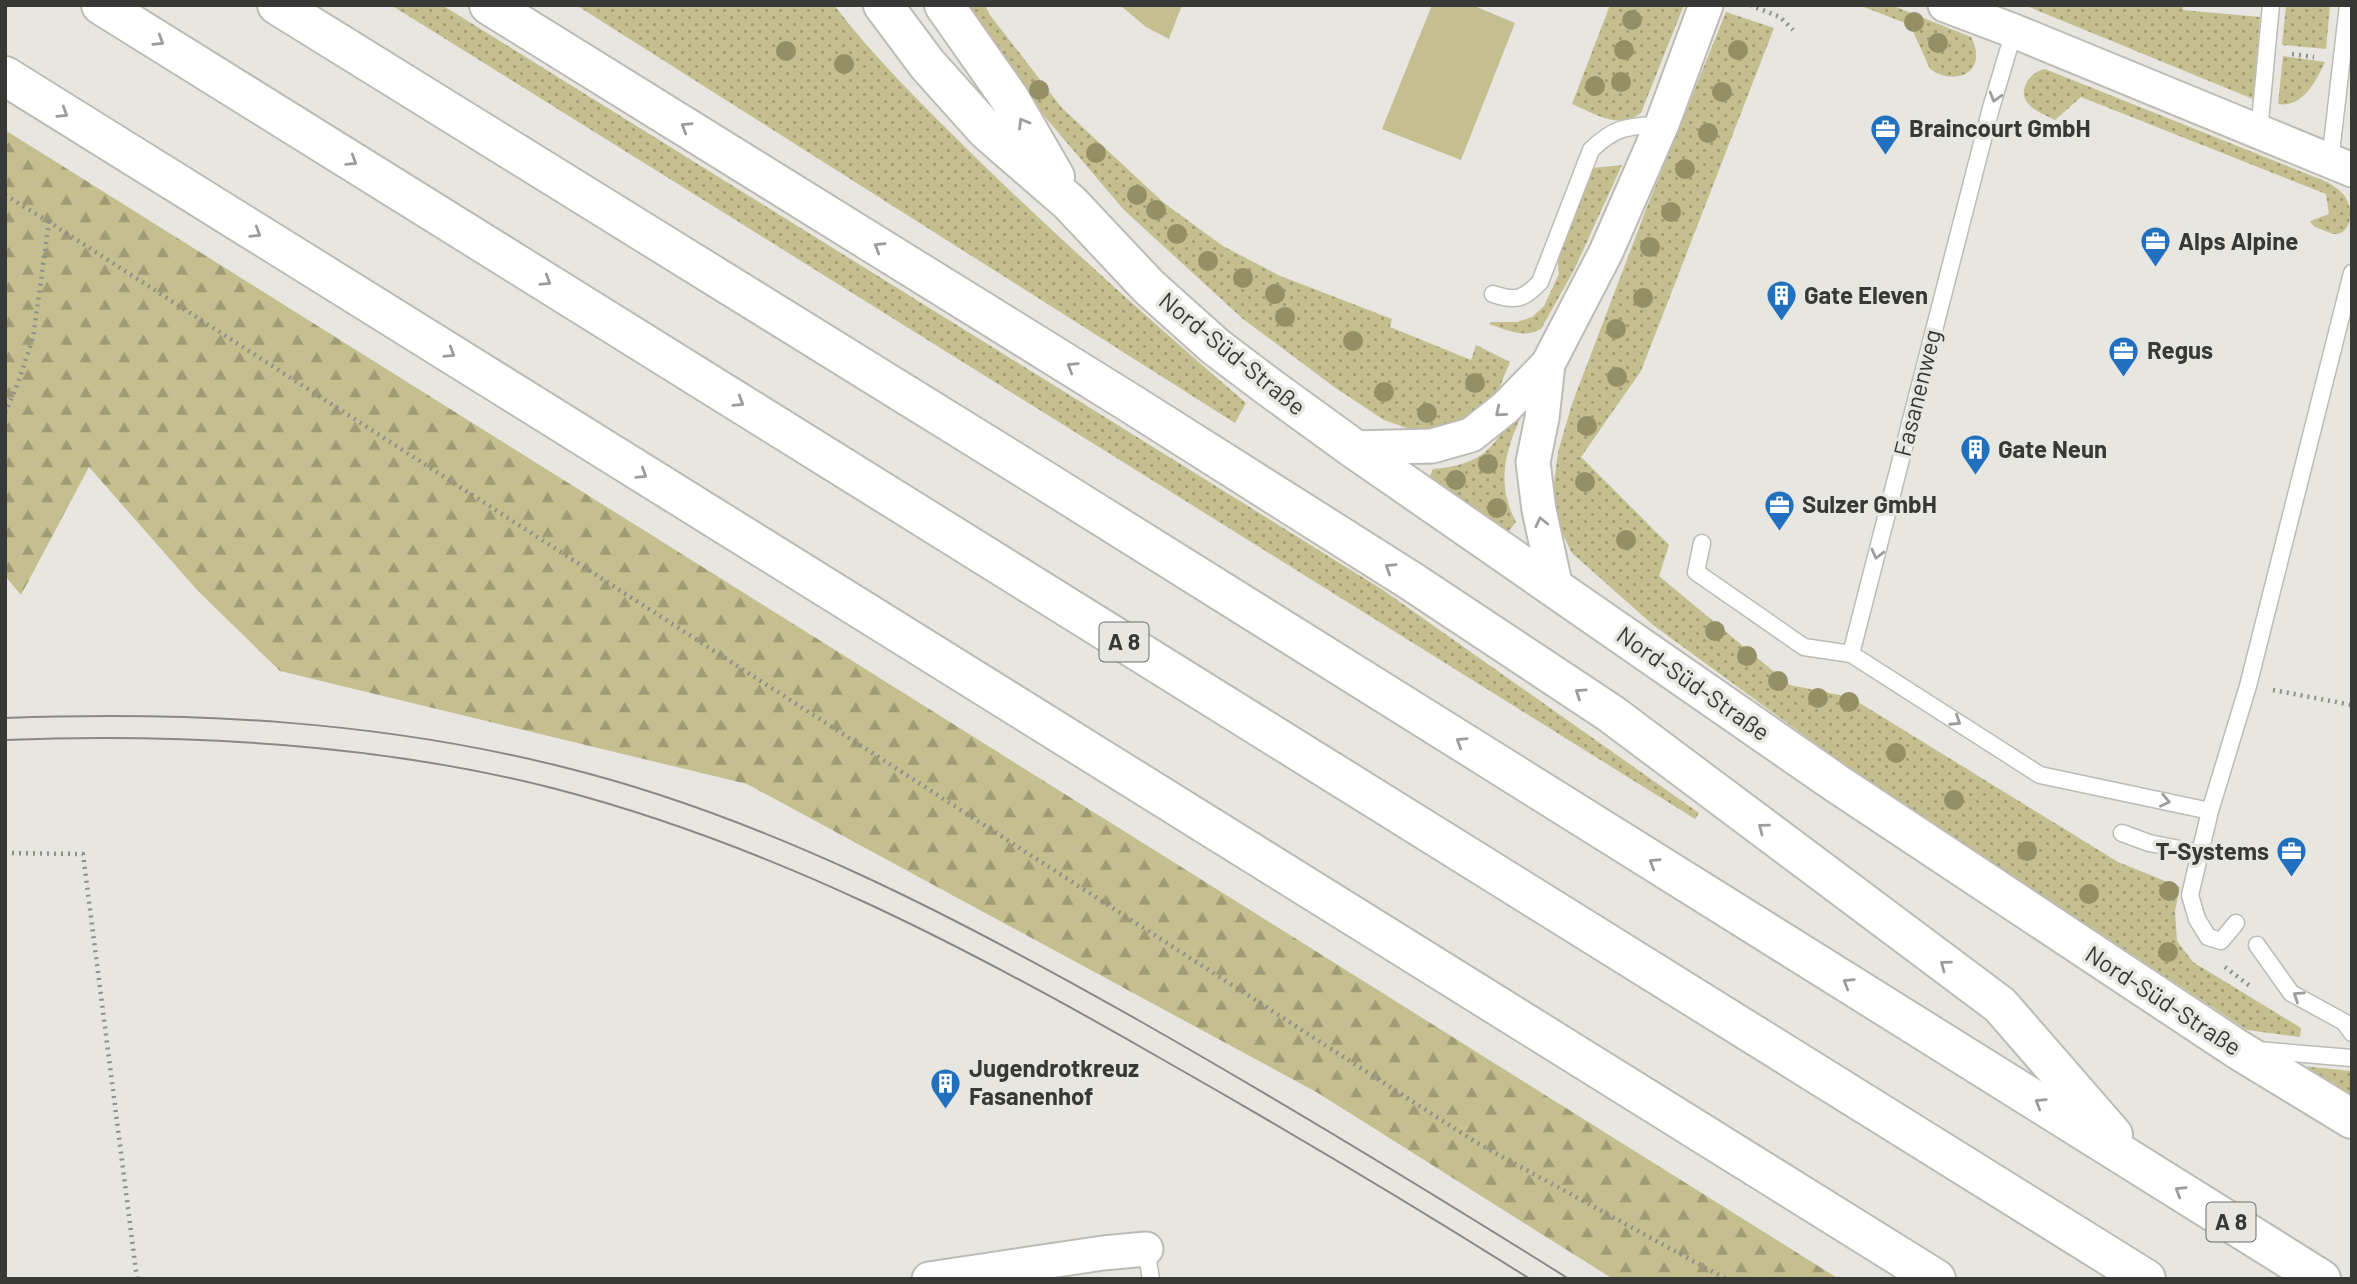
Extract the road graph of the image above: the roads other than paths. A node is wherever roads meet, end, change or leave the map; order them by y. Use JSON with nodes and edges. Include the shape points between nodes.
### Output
{"nodes":[{"id":1,"x":101,"y":5,"type":"edge"},
{"id":2,"x":277,"y":5,"type":"edge"},
{"id":3,"x":489,"y":5,"type":"edge"},
{"id":4,"x":883,"y":5,"type":"edge"},
{"id":5,"x":944,"y":5,"type":"edge"},
{"id":6,"x":1706,"y":5,"type":"edge"},
{"id":7,"x":1945,"y":5,"type":"edge"},
{"id":8,"x":2271,"y":5,"type":"edge"},
{"id":9,"x":2348,"y":5,"type":"edge"},
{"id":10,"x":2014,"y":31,"type":"junction"},
{"id":11,"x":5,"y":76,"type":"edge"},
{"id":12,"x":1662,"y":124,"type":"junction"},
{"id":13,"x":2259,"y":132,"type":"junction"},
{"id":14,"x":2341,"y":166,"type":"edge"},
{"id":15,"x":1070,"y":203,"type":"junction"},
{"id":16,"x":2352,"y":273,"type":"edge"},
{"id":17,"x":1493,"y":294,"type":"dead end"},
{"id":18,"x":1548,"y":364,"type":"junction"},
{"id":19,"x":1353,"y":449,"type":"junction"},
{"id":20,"x":1702,"y":543,"type":"dead end"},
{"id":21,"x":1556,"y":588,"type":"junction"},
{"id":22,"x":1851,"y":654,"type":"junction"},
{"id":23,"x":2210,"y":811,"type":"junction"},
{"id":24,"x":2122,"y":833,"type":"dead end"},
{"id":25,"x":2200,"y":853,"type":"junction"},
{"id":26,"x":2236,"y":923,"type":"dead end"},
{"id":27,"x":2257,"y":945,"type":"dead end"},
{"id":28,"x":2352,"y":1033,"type":"edge"},
{"id":29,"x":2236,"y":1049,"type":"junction"},
{"id":30,"x":2352,"y":1058,"type":"edge"},
{"id":31,"x":2352,"y":1119,"type":"edge"},
{"id":32,"x":2140,"y":1166,"type":"junction"},
{"id":33,"x":1148,"y":1264,"type":"edge"},
{"id":34,"x":929,"y":1279,"type":"edge"},
{"id":35,"x":1936,"y":1279,"type":"edge"},
{"id":36,"x":2146,"y":1279,"type":"edge"},
{"id":37,"x":2321,"y":1279,"type":"edge"}],
"edges":[{"from":1,"to":36,"type":"main road","number":"A 8","one_way":true},
{"from":32,"to":2,"type":"main road","number":"A 8","one_way":true},
{"from":32,"to":3,"type":"main road","number":"A 8","one_way":true,"via":[[2000,1005],[1610,713],[1130,403]]},
{"from":4,"to":15,"type":"main road","name":"Nord-Süd-Straße","via":[[986,131]]},
{"from":15,"to":5,"type":"main road","name":"Nord-Süd-Straße","one_way":true,"via":[[1010,99]]},
{"from":6,"to":12,"type":"street"},
{"from":7,"to":10,"type":"street"},
{"from":8,"to":13,"type":"lane"},
{"from":9,"to":14,"type":"lane"},
{"from":10,"to":13,"type":"street"},
{"from":10,"to":22,"type":"lane","name":"Fasanenweg","one_way":true},
{"from":11,"to":35,"type":"main road","one_way":true},
{"from":12,"to":17,"type":"lane","via":[[1608,134],[1591,150],[1540,282],[1526,296],[1507,299]]},
{"from":12,"to":18,"type":"street","via":[[1606,252]]},
{"from":13,"to":14,"type":"street"},
{"from":15,"to":19,"type":"main road","name":"Nord-Süd-Straße","via":[[1149,287],[1207,338]]},
{"from":16,"to":23,"type":"lane","via":[[2248,686]]},
{"from":18,"to":19,"type":"street","one_way":true,"via":[[1471,435],[1432,446]]},
{"from":21,"to":18,"type":"street","one_way":true,"via":[[1533,462]]},
{"from":19,"to":21,"type":"main road","name":"Nord-Süd-Straße"},
{"from":20,"to":22,"type":"lane","via":[[1696,572],[1804,648]]},
{"from":21,"to":29,"type":"main road","name":"Nord-Süd-Straße","via":[[1836,783]]},
{"from":22,"to":23,"type":"lane","one_way":true,"via":[[2040,775]]},
{"from":23,"to":25,"type":"lane"},
{"from":24,"to":25,"type":"lane"},
{"from":25,"to":26,"type":"lane","via":[[2190,895],[2197,919],[2208,937],[2221,941]]},
{"from":28,"to":27,"type":"lane","one_way":true,"via":[[2343,1022],[2291,993]]},
{"from":29,"to":30,"type":"lane"},
{"from":29,"to":31,"type":"main road","name":"Nord-Süd-Straße"},
{"from":37,"to":32,"type":"main road","number":"A 8","one_way":true},
{"from":33,"to":34,"type":"street","via":[[1103,1252]]}]}
